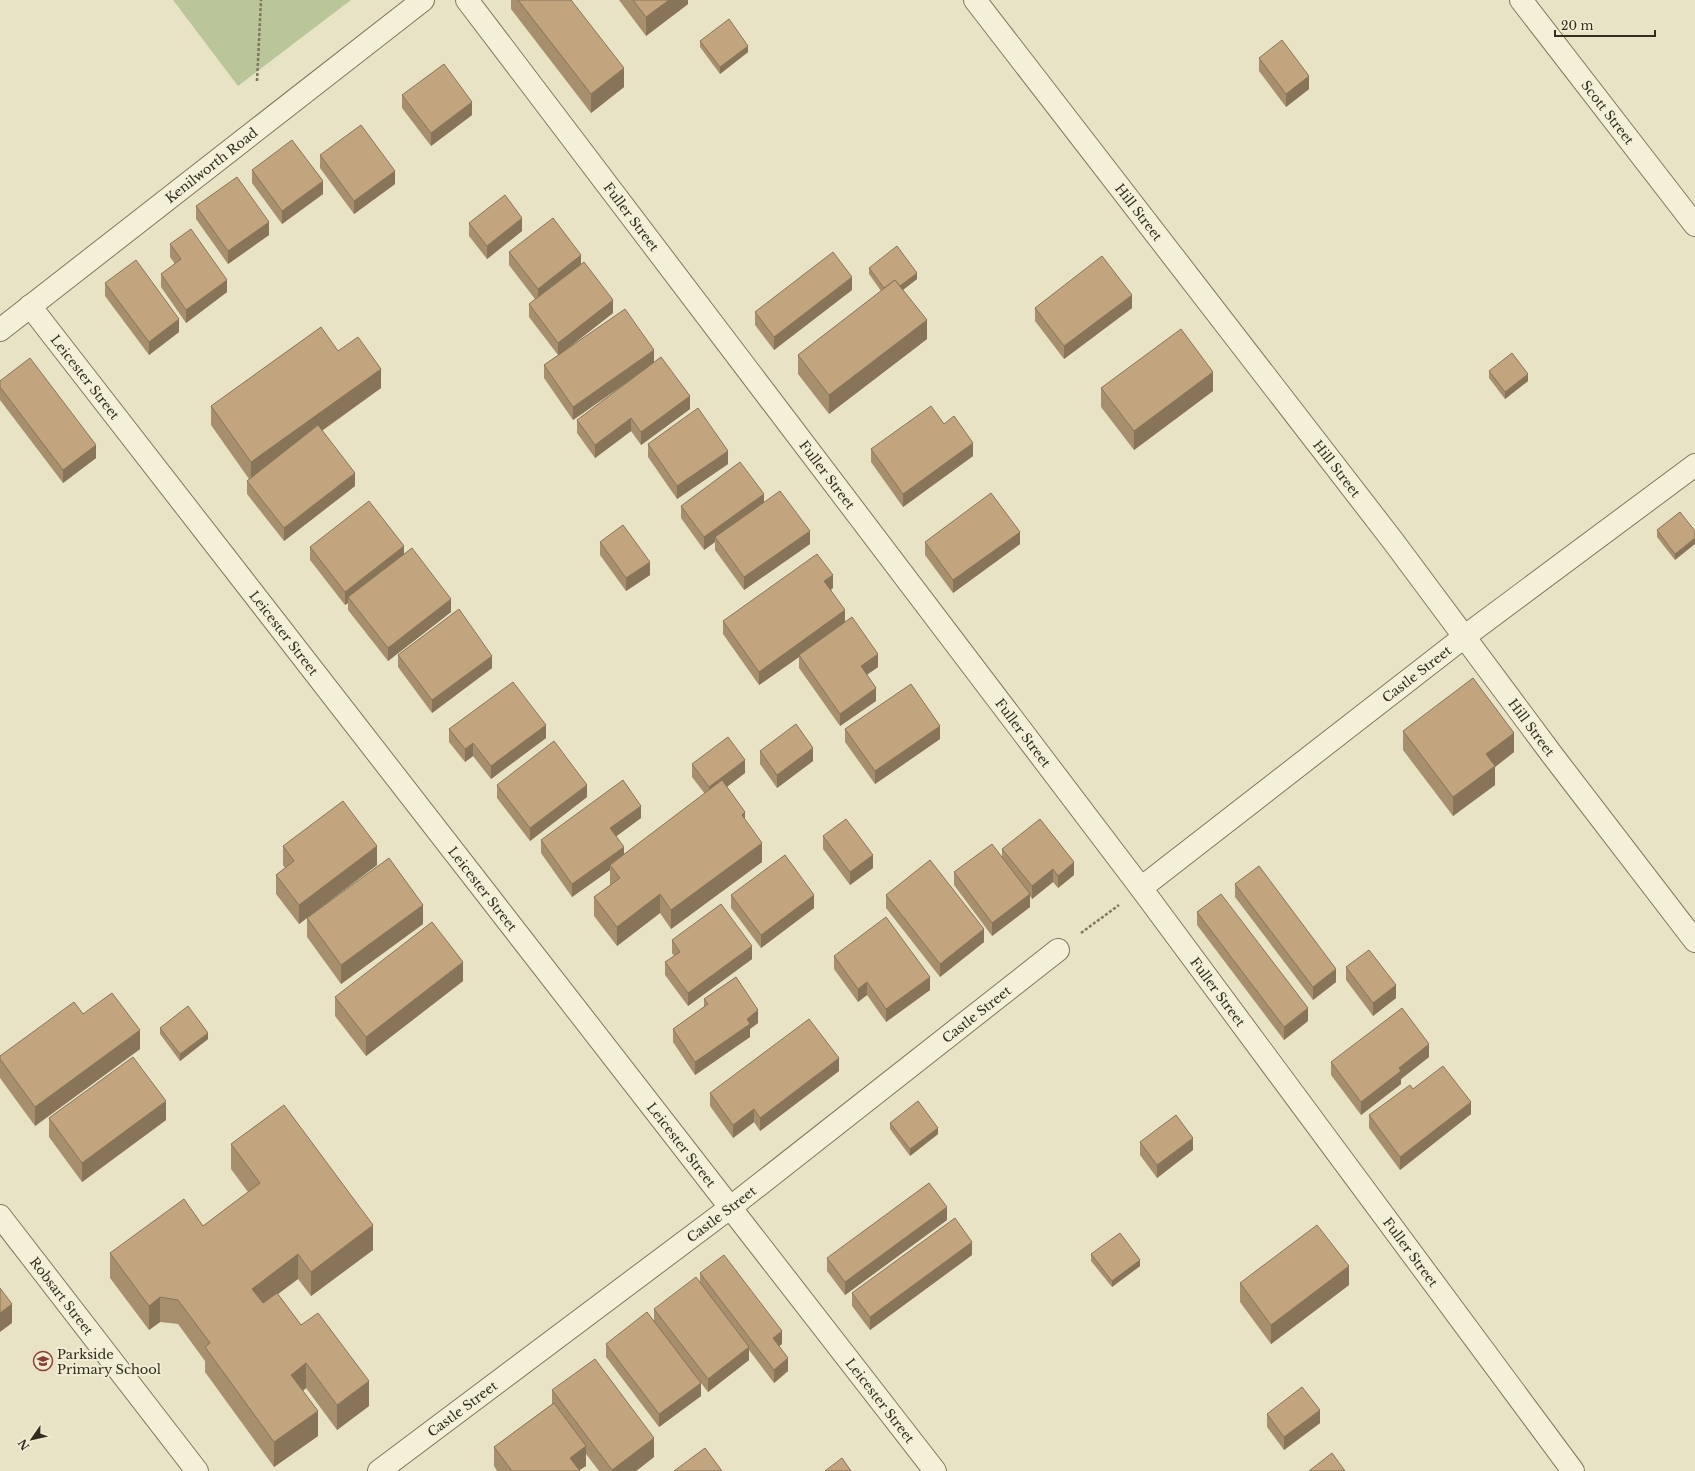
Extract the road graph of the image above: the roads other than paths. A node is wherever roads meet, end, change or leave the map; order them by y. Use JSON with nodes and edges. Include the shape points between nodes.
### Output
{"nodes":[{"id":1,"x":423,"y":0,"type":"edge"},
{"id":2,"x":467,"y":0,"type":"edge"},
{"id":3,"x":975,"y":0,"type":"edge"},
{"id":4,"x":1521,"y":0,"type":"edge"},
{"id":5,"x":1695,"y":225,"type":"edge"},
{"id":6,"x":30,"y":306,"type":"junction"},
{"id":7,"x":0,"y":330,"type":"edge"},
{"id":8,"x":1695,"y":465,"type":"edge"},
{"id":9,"x":1464,"y":637,"type":"junction"},
{"id":10,"x":1141,"y":888,"type":"junction"},
{"id":11,"x":1695,"y":941,"type":"edge"},
{"id":12,"x":1058,"y":950,"type":"road end"},
{"id":13,"x":731,"y":1207,"type":"junction"},
{"id":14,"x":0,"y":1216,"type":"edge"},
{"id":15,"x":197,"y":1471,"type":"edge"},
{"id":16,"x":379,"y":1471,"type":"edge"},
{"id":17,"x":936,"y":1471,"type":"edge"},
{"id":18,"x":1573,"y":1471,"type":"edge"}],
"edges":[{"from":1,"to":6,"type":"street","name":"Kenilworth Road"},
{"from":2,"to":10,"type":"street","name":"Fuller Street"},
{"from":3,"to":9,"type":"street","name":"Hill Street","via":[[1393,541]]},
{"from":4,"to":5,"type":"street","name":"Scott Street"},
{"from":6,"to":7,"type":"street","name":"Kenilworth Road"},
{"from":6,"to":13,"type":"street","name":"Leicester Street"},
{"from":8,"to":9,"type":"street","name":"Castle Street"},
{"from":9,"to":10,"type":"street","name":"Castle Street"},
{"from":9,"to":11,"type":"street","name":"Hill Street"},
{"from":10,"to":18,"type":"street","name":"Fuller Street"},
{"from":12,"to":13,"type":"street","name":"Castle Street"},
{"from":13,"to":16,"type":"street","name":"Castle Street"},
{"from":13,"to":17,"type":"street","name":"Leicester Street"},
{"from":14,"to":15,"type":"street","name":"Robsart Street"}]}
